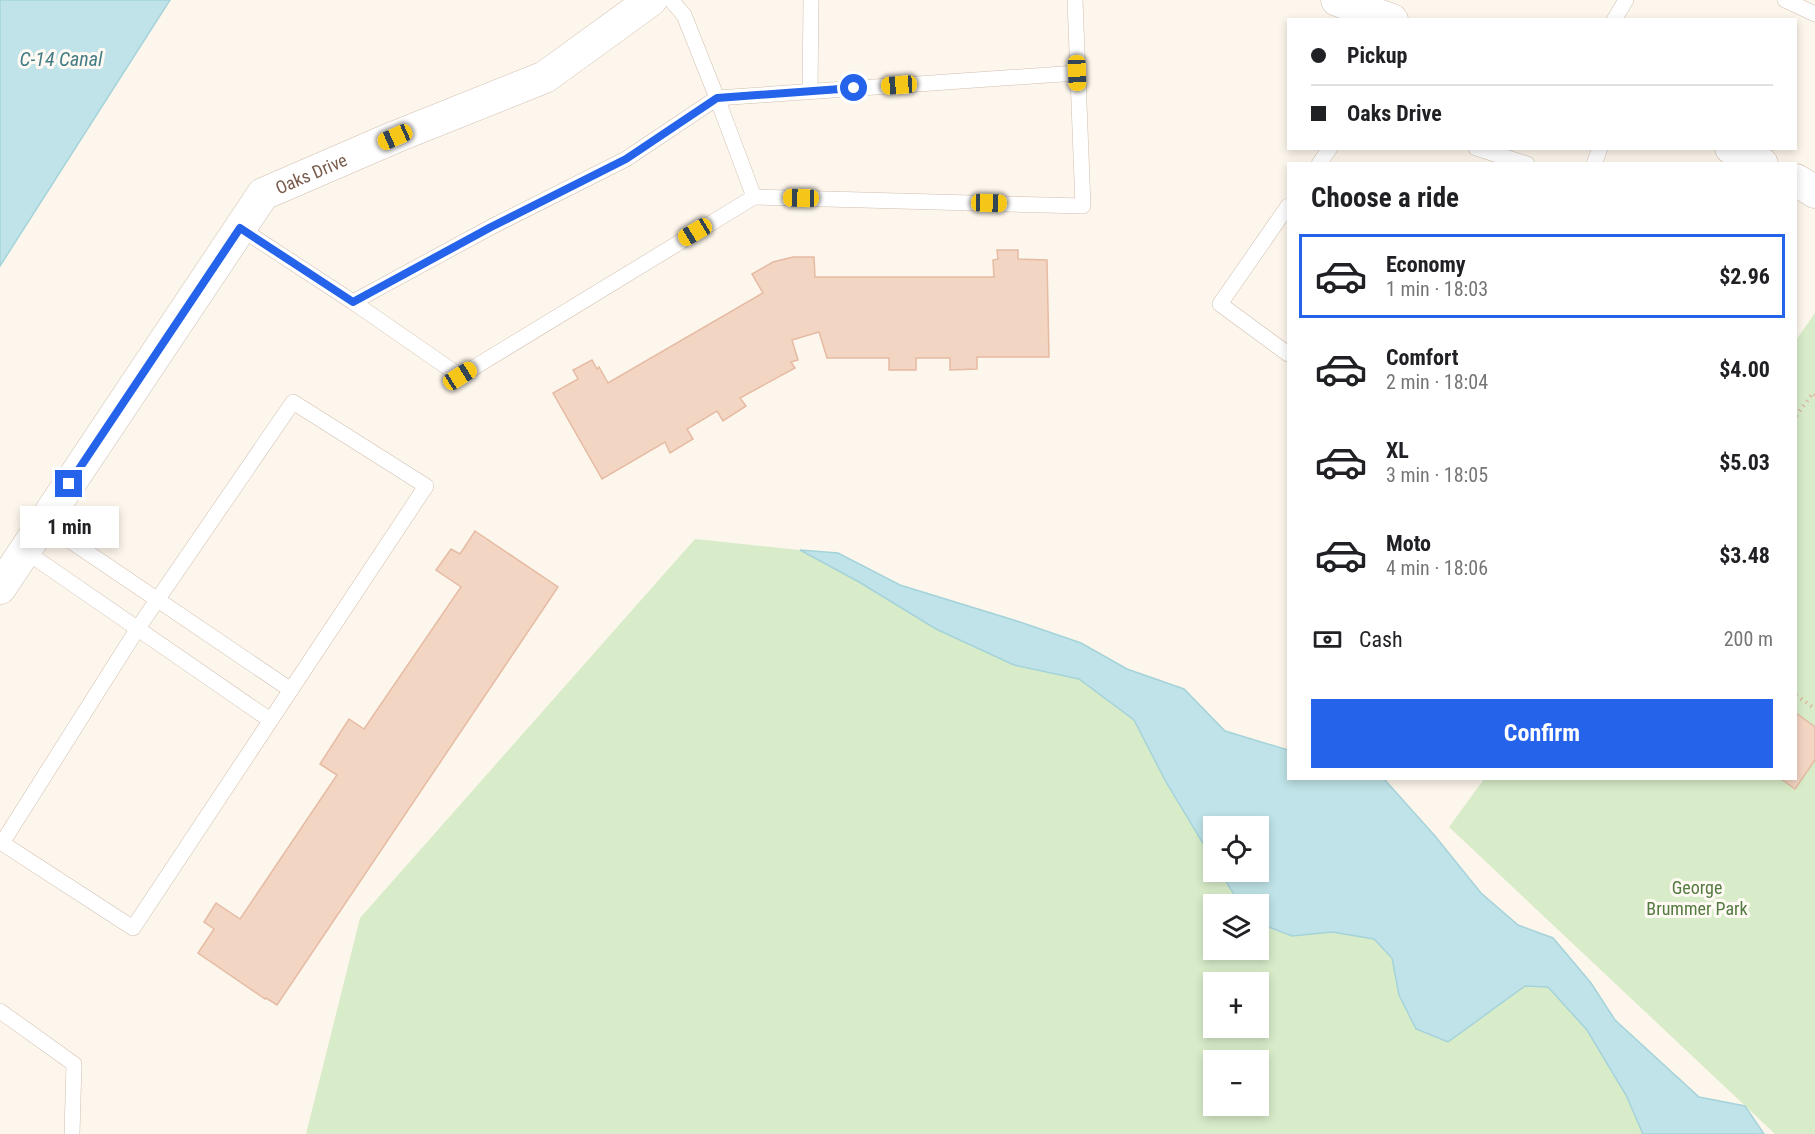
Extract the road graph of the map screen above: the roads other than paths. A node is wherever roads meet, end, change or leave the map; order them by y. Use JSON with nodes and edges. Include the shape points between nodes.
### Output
{"nodes":[{"id":1,"x":651,"y":0,"type":"edge"},
{"id":2,"x":671,"y":0,"type":"edge"},
{"id":3,"x":811,"y":0,"type":"edge"},
{"id":4,"x":1075,"y":0,"type":"edge"},
{"id":5,"x":1336,"y":0,"type":"edge"},
{"id":6,"x":1626,"y":0,"type":"edge"},
{"id":7,"x":1785,"y":0,"type":"edge"},
{"id":8,"x":1815,"y":15,"type":"edge"},
{"id":9,"x":1386,"y":18,"type":"edge"},
{"id":10,"x":1615,"y":18,"type":"edge"},
{"id":11,"x":1077,"y":73,"type":"junction"},
{"id":12,"x":810,"y":91,"type":"junction"},
{"id":13,"x":717,"y":98,"type":"junction"},
{"id":14,"x":1482,"y":150,"type":"edge"},
{"id":15,"x":1735,"y":150,"type":"edge"},
{"id":16,"x":1521,"y":162,"type":"edge"},
{"id":17,"x":1758,"y":162,"type":"edge"},
{"id":18,"x":1797,"y":181,"type":"edge"},
{"id":19,"x":1815,"y":192,"type":"edge"},
{"id":20,"x":754,"y":197,"type":"junction"},
{"id":21,"x":1287,"y":207,"type":"edge"},
{"id":22,"x":240,"y":228,"type":"junction"},
{"id":23,"x":353,"y":302,"type":"junction"},
{"id":24,"x":1287,"y":353,"type":"edge"},
{"id":25,"x":44,"y":523,"type":"junction"},
{"id":26,"x":25,"y":551,"type":"junction"},
{"id":27,"x":0,"y":588,"type":"edge"},
{"id":28,"x":157,"y":600,"type":"junction"},
{"id":29,"x":138,"y":628,"type":"junction"},
{"id":30,"x":291,"y":690,"type":"junction"},
{"id":31,"x":270,"y":720,"type":"junction"},
{"id":32,"x":0,"y":1011,"type":"edge"},
{"id":33,"x":72,"y":1134,"type":"edge"}],
"edges":[{"from":1,"to":22,"type":"street","name":"Oaks Drive","via":[[545,77],[263,194]]},
{"from":2,"to":13,"type":"lane","via":[[684,15]]},
{"from":3,"to":12,"type":"lane"},
{"from":4,"to":11,"type":"lane"},
{"from":5,"to":9,"type":"street"},
{"from":6,"to":10,"type":"lane"},
{"from":7,"to":8,"type":"lane"},
{"from":11,"to":12,"type":"lane"},
{"from":11,"to":20,"type":"lane","via":[[1083,206]]},
{"from":12,"to":13,"type":"lane"},
{"from":13,"to":20,"type":"lane"},
{"from":13,"to":23,"type":"lane","via":[[626,159]]},
{"from":14,"to":16,"type":"lane"},
{"from":15,"to":17,"type":"street"},
{"from":18,"to":19,"type":"street"},
{"from":20,"to":23,"type":"lane","via":[[460,376]]},
{"from":21,"to":24,"type":"lane","via":[[1220,304]]},
{"from":22,"to":23,"type":"lane"},
{"from":22,"to":25,"type":"street","name":"Oaks Drive"},
{"from":25,"to":26,"type":"street","name":"Oaks Drive"},
{"from":25,"to":28,"type":"lane"},
{"from":26,"to":27,"type":"street","name":"Oaks Drive"},
{"from":26,"to":29,"type":"lane"},
{"from":28,"to":29,"type":"lane"},
{"from":28,"to":30,"type":"lane"},
{"from":28,"to":30,"type":"lane","via":[[293,402],[426,486]]},
{"from":29,"to":31,"type":"lane"},
{"from":29,"to":31,"type":"lane","via":[[2,843],[133,928]]},
{"from":30,"to":31,"type":"lane"},
{"from":32,"to":33,"type":"lane","via":[[74,1064]]}]}
